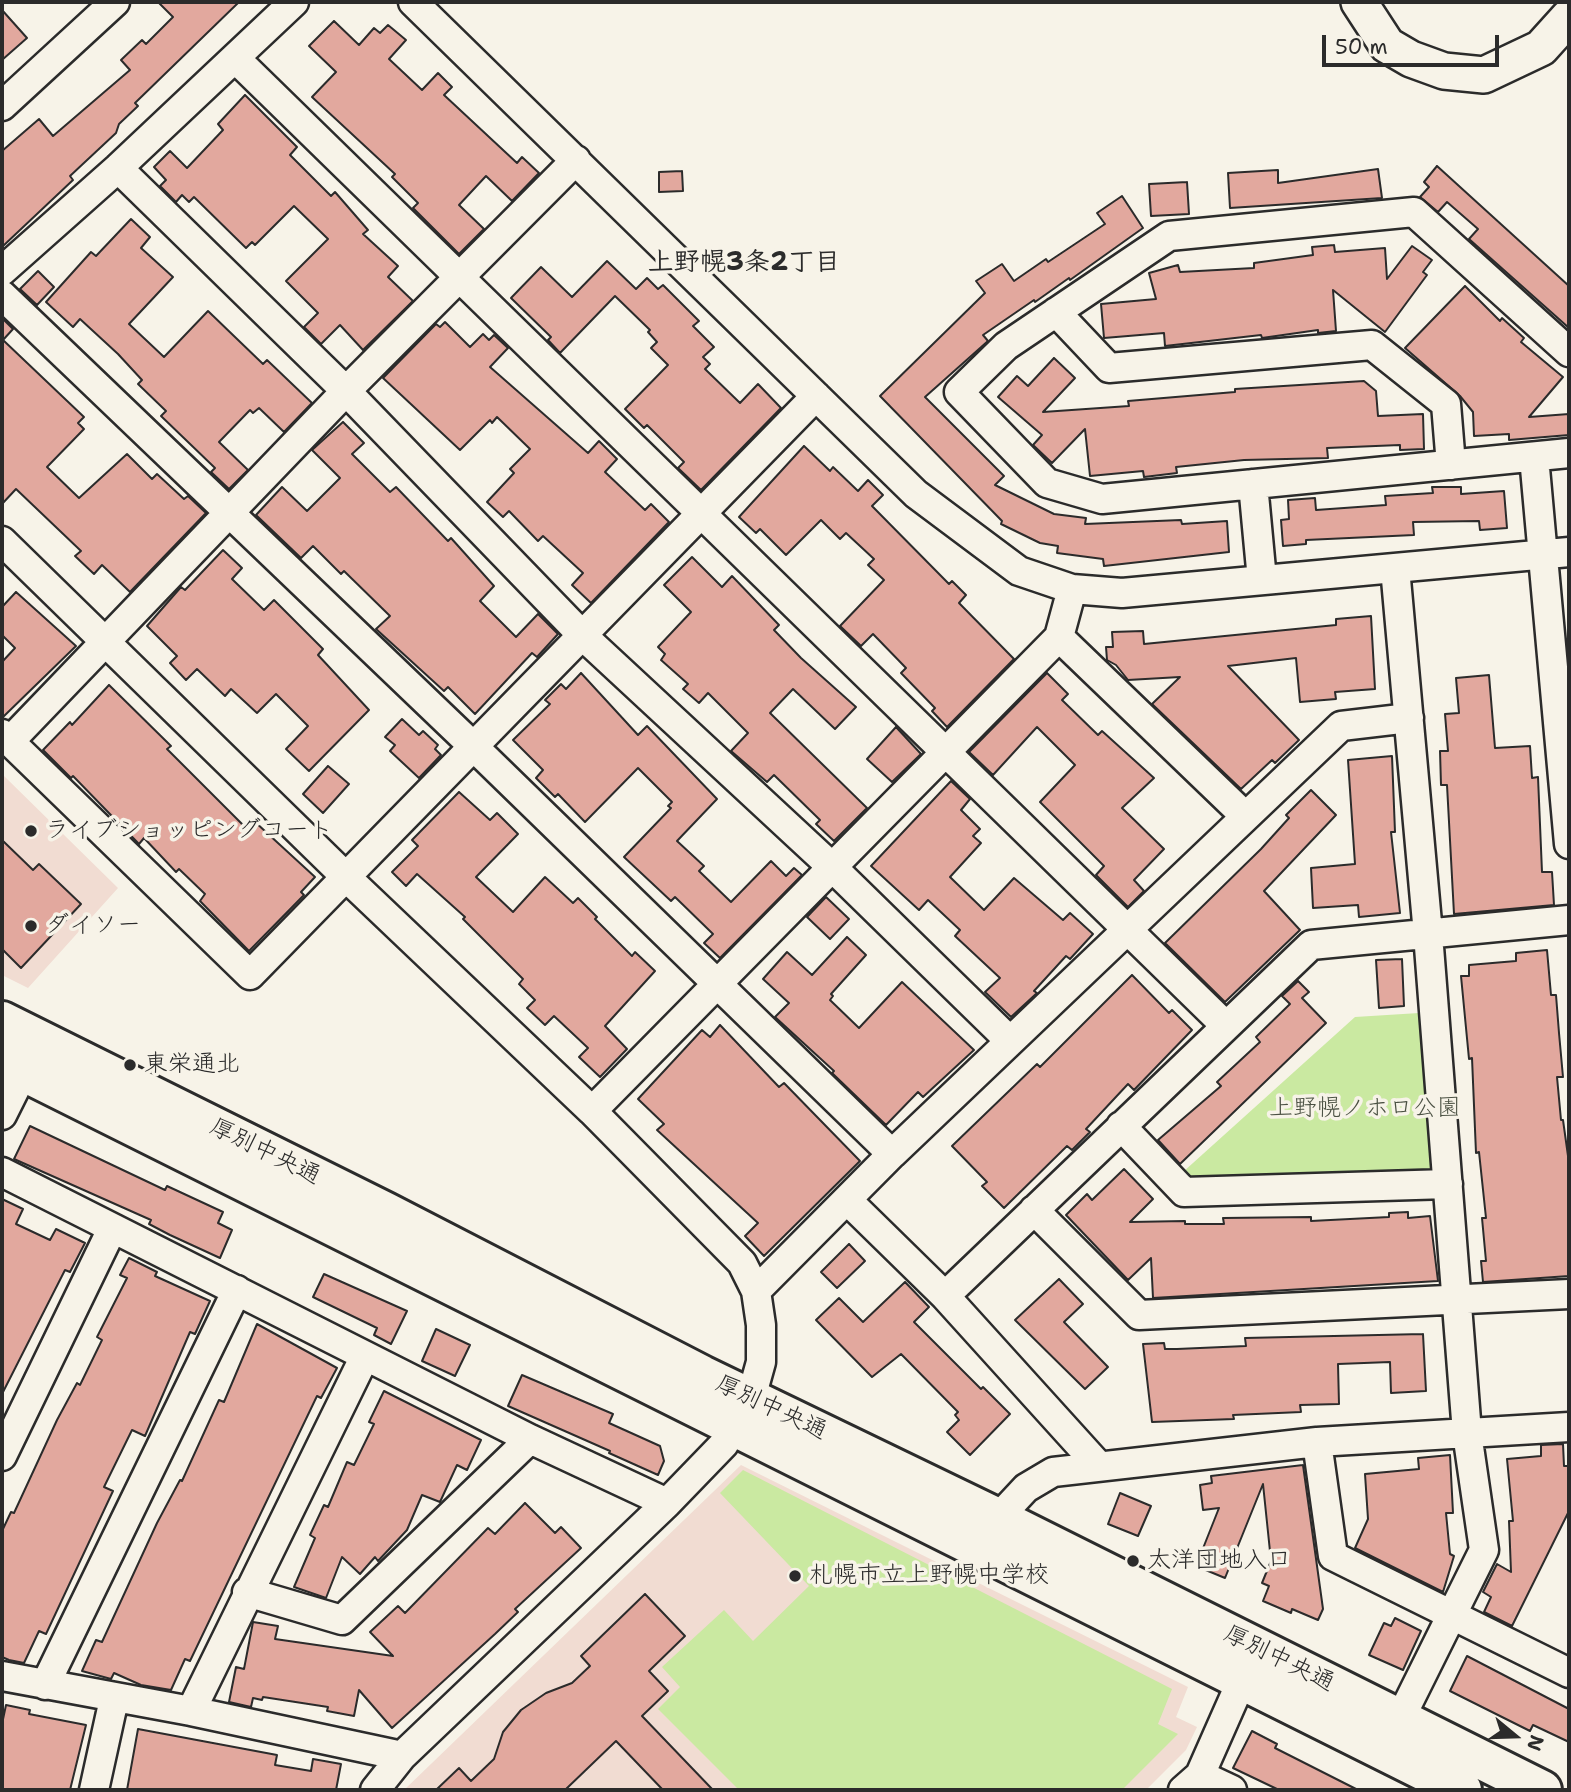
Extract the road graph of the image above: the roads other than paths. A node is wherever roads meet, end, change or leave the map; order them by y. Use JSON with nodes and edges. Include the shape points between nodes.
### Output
{"nodes":[{"id":1,"x":115,"y":2,"type":"edge"},
{"id":2,"x":294,"y":2,"type":"edge"},
{"id":3,"x":413,"y":2,"type":"edge"},
{"id":4,"x":1359,"y":2,"type":"edge"},
{"id":5,"x":1569,"y":17,"type":"edge"},
{"id":6,"x":236,"y":58,"type":"junction"},
{"id":7,"x":2,"y":106,"type":"edge"},
{"id":8,"x":576,"y":160,"type":"junction"},
{"id":9,"x":118,"y":168,"type":"junction"},
{"id":10,"x":2,"y":271,"type":"edge"},
{"id":11,"x":460,"y":277,"type":"junction"},
{"id":12,"x":2,"y":295,"type":"edge"},
{"id":13,"x":1056,"y":312,"type":"junction"},
{"id":14,"x":1569,"y":352,"type":"edge"},
{"id":15,"x":346,"y":391,"type":"junction"},
{"id":16,"x":816,"y":396,"type":"junction"},
{"id":17,"x":1569,"y":453,"type":"edge"},
{"id":18,"x":1534,"y":457,"type":"junction"},
{"id":19,"x":1451,"y":465,"type":"junction"},
{"id":20,"x":1254,"y":484,"type":"junction"},
{"id":21,"x":230,"y":513,"type":"junction"},
{"id":22,"x":702,"y":515,"type":"junction"},
{"id":23,"x":2,"y":541,"type":"edge"},
{"id":24,"x":1556,"y":553,"type":"edge"},
{"id":25,"x":1395,"y":568,"type":"junction"},
{"id":26,"x":1262,"y":580,"type":"junction"},
{"id":27,"x":1072,"y":589,"type":"junction"},
{"id":28,"x":583,"y":636,"type":"junction"},
{"id":29,"x":1059,"y":636,"type":"junction"},
{"id":30,"x":105,"y":642,"type":"junction"},
{"id":31,"x":1563,"y":714,"type":"edge"},
{"id":32,"x":1409,"y":718,"type":"junction"},
{"id":33,"x":6,"y":738,"type":"edge"},
{"id":34,"x":474,"y":747,"type":"junction"},
{"id":35,"x":946,"y":752,"type":"junction"},
{"id":36,"x":1244,"y":815,"type":"junction"},
{"id":37,"x":1569,"y":844,"type":"edge"},
{"id":38,"x":832,"y":867,"type":"junction"},
{"id":39,"x":346,"y":877,"type":"junction"},
{"id":40,"x":1569,"y":920,"type":"edge"},
{"id":41,"x":1126,"y":928,"type":"junction"},
{"id":42,"x":1428,"y":934,"type":"junction"},
{"id":43,"x":717,"y":984,"type":"junction"},
{"id":44,"x":2,"y":1021,"type":"edge"},
{"id":45,"x":1226,"y":1026,"type":"junction"},
{"id":46,"x":1010,"y":1041,"type":"junction"},
{"id":47,"x":22,"y":1057,"type":"edge"},
{"id":48,"x":592,"y":1111,"type":"junction"},
{"id":49,"x":2,"y":1115,"type":"edge"},
{"id":50,"x":1121,"y":1126,"type":"junction"},
{"id":51,"x":892,"y":1154,"type":"junction"},
{"id":52,"x":2,"y":1172,"type":"edge"},
{"id":53,"x":1448,"y":1184,"type":"junction"},
{"id":54,"x":847,"y":1200,"type":"junction"},
{"id":55,"x":1034,"y":1210,"type":"junction"},
{"id":56,"x":112,"y":1230,"type":"junction"},
{"id":57,"x":237,"y":1290,"type":"junction"},
{"id":58,"x":756,"y":1291,"type":"junction"},
{"id":59,"x":1569,"y":1294,"type":"edge"},
{"id":60,"x":945,"y":1296,"type":"junction"},
{"id":61,"x":1459,"y":1301,"type":"junction"},
{"id":62,"x":365,"y":1356,"type":"junction"},
{"id":63,"x":743,"y":1413,"type":"junction"},
{"id":64,"x":1569,"y":1427,"type":"edge"},
{"id":65,"x":1467,"y":1433,"type":"junction"},
{"id":66,"x":530,"y":1439,"type":"junction"},
{"id":67,"x":1317,"y":1442,"type":"junction"},
{"id":68,"x":2,"y":1456,"type":"edge"},
{"id":69,"x":1098,"y":1465,"type":"junction"},
{"id":70,"x":667,"y":1503,"type":"junction"},
{"id":71,"x":998,"y":1518,"type":"junction"},
{"id":72,"x":247,"y":1592,"type":"junction"},
{"id":73,"x":1452,"y":1615,"type":"junction"},
{"id":74,"x":1569,"y":1673,"type":"edge"},
{"id":75,"x":2,"y":1676,"type":"edge"},
{"id":76,"x":1242,"y":1680,"type":"junction"},
{"id":77,"x":45,"y":1685,"type":"junction"},
{"id":78,"x":114,"y":1699,"type":"junction"},
{"id":79,"x":191,"y":1711,"type":"junction"},
{"id":80,"x":1400,"y":1719,"type":"junction"},
{"id":81,"x":402,"y":1756,"type":"junction"},
{"id":82,"x":1192,"y":1782,"type":"edge"},
{"id":83,"x":94,"y":1790,"type":"edge"},
{"id":84,"x":375,"y":1790,"type":"edge"},
{"id":85,"x":1232,"y":1790,"type":"edge"},
{"id":86,"x":1462,"y":1790,"type":"edge"},
{"id":87,"x":1542,"y":1790,"type":"edge"}],
"edges":[{"from":1,"to":7,"type":"street"},
{"from":2,"to":6,"type":"street"},
{"from":3,"to":8,"type":"street"},
{"from":4,"to":5,"type":"street","via":[[1387,45],[1444,71],[1484,75],[1541,48]]},
{"from":6,"to":9,"type":"street"},
{"from":6,"to":11,"type":"street"},
{"from":8,"to":11,"type":"street"},
{"from":8,"to":16,"type":"street"},
{"from":9,"to":10,"type":"street"},
{"from":9,"to":15,"type":"street"},
{"from":11,"to":15,"type":"street"},
{"from":11,"to":22,"type":"street"},
{"from":12,"to":21,"type":"street"},
{"from":13,"to":14,"type":"street","via":[[1169,236],[1414,212]]},
{"from":13,"to":19,"type":"street","via":[[1109,368],[1372,345],[1447,404]]},
{"from":13,"to":20,"type":"street","via":[[1006,346],[958,392],[1047,482],[1102,499]]},
{"from":15,"to":21,"type":"street"},
{"from":15,"to":28,"type":"street"},
{"from":16,"to":22,"type":"street"},
{"from":16,"to":27,"type":"street","via":[[916,494],[969,537],[1019,571]]},
{"from":17,"to":18,"type":"street"},
{"from":18,"to":19,"type":"street"},
{"from":18,"to":24,"type":"street"},
{"from":19,"to":20,"type":"street"},
{"from":20,"to":26,"type":"street"},
{"from":21,"to":30,"type":"street"},
{"from":21,"to":34,"type":"street"},
{"from":22,"to":28,"type":"street"},
{"from":22,"to":35,"type":"street"},
{"from":23,"to":30,"type":"street"},
{"from":24,"to":25,"type":"street"},
{"from":24,"to":31,"type":"street"},
{"from":25,"to":26,"type":"street"},
{"from":25,"to":32,"type":"street"},
{"from":26,"to":27,"type":"street","via":[[1122,593]]},
{"from":27,"to":29,"type":"street"},
{"from":28,"to":34,"type":"street"},
{"from":28,"to":38,"type":"street"},
{"from":29,"to":35,"type":"street"},
{"from":29,"to":36,"type":"street"},
{"from":30,"to":33,"type":"street"},
{"from":30,"to":39,"type":"street"},
{"from":31,"to":37,"type":"street"},
{"from":32,"to":36,"type":"street","via":[[1340,726]]},
{"from":32,"to":42,"type":"street"},
{"from":33,"to":39,"type":"street","via":[[250,975]]},
{"from":34,"to":39,"type":"street"},
{"from":34,"to":43,"type":"street"},
{"from":35,"to":38,"type":"street"},
{"from":35,"to":41,"type":"street"},
{"from":36,"to":41,"type":"street"},
{"from":38,"to":43,"type":"street"},
{"from":38,"to":46,"type":"street"},
{"from":39,"to":48,"type":"street"},
{"from":40,"to":42,"type":"street"},
{"from":41,"to":45,"type":"street"},
{"from":41,"to":46,"type":"street"},
{"from":42,"to":45,"type":"street","via":[[1311,945]]},
{"from":42,"to":53,"type":"street"},
{"from":43,"to":48,"type":"street"},
{"from":43,"to":51,"type":"street"},
{"from":44,"to":47,"type":"main road","name":"厚別中央通"},
{"from":45,"to":50,"type":"street"},
{"from":46,"to":51,"type":"street"},
{"from":47,"to":49,"type":"street"},
{"from":47,"to":63,"type":"main road","name":"厚別中央通"},
{"from":48,"to":58,"type":"street","via":[[742,1263]]},
{"from":50,"to":53,"type":"street","via":[[1184,1192]]},
{"from":50,"to":55,"type":"street"},
{"from":51,"to":54,"type":"street"},
{"from":52,"to":56,"type":"street"},
{"from":53,"to":61,"type":"street"},
{"from":54,"to":58,"type":"street"},
{"from":54,"to":60,"type":"street"},
{"from":55,"to":60,"type":"street"},
{"from":55,"to":61,"type":"street","via":[[1139,1315]]},
{"from":56,"to":57,"type":"street"},
{"from":56,"to":68,"type":"street"},
{"from":57,"to":62,"type":"street"},
{"from":57,"to":77,"type":"street"},
{"from":58,"to":63,"type":"street","via":[[761,1362]]},
{"from":59,"to":61,"type":"street"},
{"from":60,"to":69,"type":"street"},
{"from":61,"to":65,"type":"street"},
{"from":62,"to":66,"type":"street"},
{"from":62,"to":72,"type":"street"},
{"from":63,"to":70,"type":"street","via":[[724,1444]]},
{"from":63,"to":71,"type":"main road","name":"厚別中央通"},
{"from":63,"to":76,"type":"main road","name":"厚別中央通"},
{"from":64,"to":65,"type":"street"},
{"from":65,"to":67,"type":"street"},
{"from":65,"to":73,"type":"street","via":[[1484,1550]]},
{"from":66,"to":70,"type":"street"},
{"from":66,"to":72,"type":"street","via":[[342,1620]]},
{"from":67,"to":69,"type":"street"},
{"from":67,"to":73,"type":"street","via":[[1333,1556]]},
{"from":69,"to":71,"type":"street","via":[[1054,1472],[1026,1488]]},
{"from":70,"to":81,"type":"street"},
{"from":71,"to":80,"type":"main road","name":"厚別中央通"},
{"from":72,"to":79,"type":"street"},
{"from":73,"to":74,"type":"street"},
{"from":73,"to":80,"type":"street"},
{"from":75,"to":77,"type":"street"},
{"from":76,"to":82,"type":"street"},
{"from":76,"to":86,"type":"main road","name":"厚別中央通"},
{"from":77,"to":78,"type":"street"},
{"from":78,"to":79,"type":"street"},
{"from":78,"to":83,"type":"street"},
{"from":79,"to":81,"type":"street"},
{"from":80,"to":87,"type":"main road","name":"厚別中央通"},
{"from":81,"to":84,"type":"street"},
{"from":82,"to":85,"type":"street"}]}
